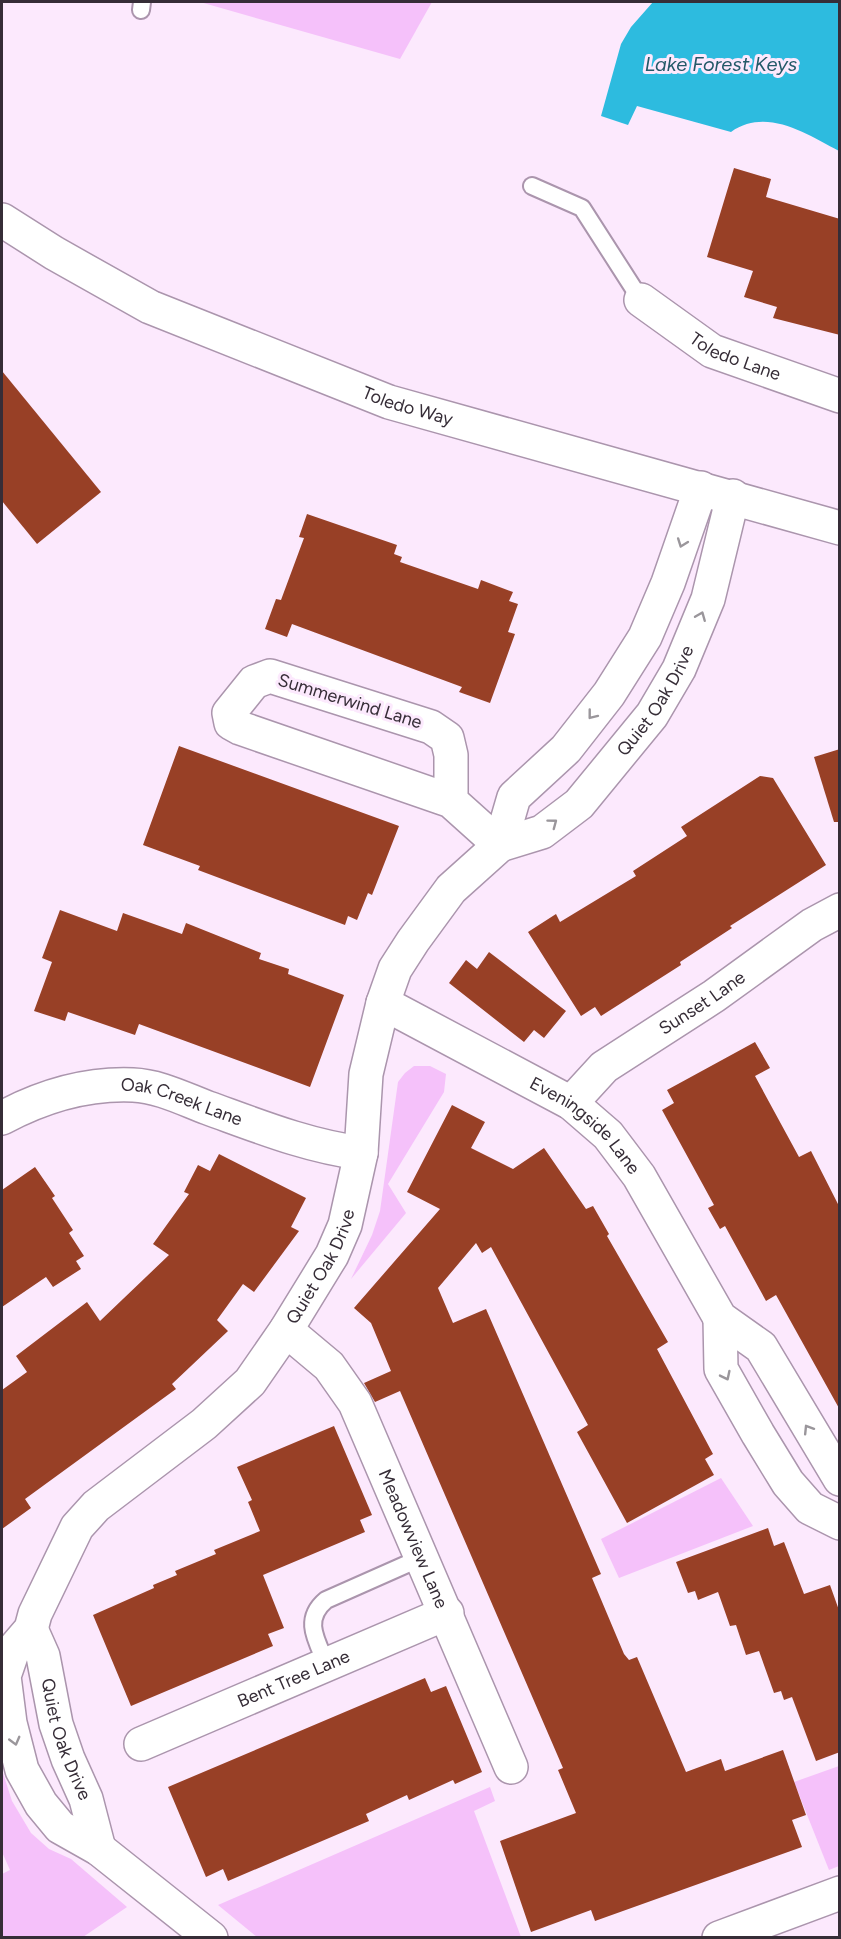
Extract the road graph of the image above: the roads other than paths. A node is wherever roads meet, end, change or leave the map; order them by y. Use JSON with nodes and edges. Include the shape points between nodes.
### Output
{"nodes":[{"id":1,"x":532,"y":186,"type":"dead end"},
{"id":2,"x":2,"y":220,"type":"edge"},
{"id":3,"x":641,"y":300,"type":"joint"},
{"id":4,"x":840,"y":396,"type":"edge"},
{"id":5,"x":701,"y":488,"type":"junction"},
{"id":6,"x":733,"y":496,"type":"junction"},
{"id":7,"x":840,"y":528,"type":"edge"},
{"id":8,"x":451,"y":801,"type":"junction"},
{"id":9,"x":500,"y":845,"type":"junction"},
{"id":10,"x":840,"y":910,"type":"edge"},
{"id":11,"x":383,"y":1003,"type":"junction"},
{"id":12,"x":571,"y":1103,"type":"junction"},
{"id":13,"x":2,"y":1118,"type":"edge"},
{"id":14,"x":361,"y":1154,"type":"junction"},
{"id":15,"x":720,"y":1318,"type":"junction"},
{"id":16,"x":286,"y":1330,"type":"junction"},
{"id":17,"x":840,"y":1479,"type":"edge"},
{"id":18,"x":840,"y":1523,"type":"edge"},
{"id":19,"x":423,"y":1557,"type":"junction"},
{"id":20,"x":447,"y":1613,"type":"junction"},
{"id":21,"x":31,"y":1629,"type":"junction"},
{"id":22,"x":327,"y":1665,"type":"junction"},
{"id":23,"x":141,"y":1744,"type":"dead end"},
{"id":24,"x":511,"y":1767,"type":"dead end"},
{"id":25,"x":99,"y":1850,"type":"junction"},
{"id":26,"x":840,"y":1893,"type":"edge"},
{"id":27,"x":211,"y":1938,"type":"edge"},
{"id":28,"x":719,"y":1938,"type":"edge"}],
"edges":[{"from":1,"to":3,"type":"lane","via":[[582,208]]},
{"from":2,"to":5,"type":"street","name":"Toledo Way","via":[[150,307],[279,360],[389,402]]},
{"from":3,"to":4,"type":"street","name":"Toledo Lane","via":[[712,351]]},
{"from":5,"to":6,"type":"street","name":"Toledo Way"},
{"from":5,"to":9,"type":"street","one_way":true,"via":[[645,637],[609,694],[566,749],[514,797]]},
{"from":6,"to":7,"type":"street","name":"Toledo Way"},
{"from":9,"to":6,"type":"street","name":"Quiet Oak Drive","one_way":true,"via":[[542,832],[579,804],[652,715],[679,669],[708,599]]},
{"from":8,"to":8,"type":"street","name":"Summerwind Lane","via":[[447,738],[431,727],[270,676],[254,682],[229,713],[231,723],[240,728]]},
{"from":8,"to":9,"type":"street","name":"Summerwind Lane"},
{"from":9,"to":11,"type":"street","name":"Quiet Oak Drive","via":[[451,890],[419,932],[395,969]]},
{"from":10,"to":12,"type":"street","name":"Sunset Lane","via":[[812,925],[714,996],[604,1067]]},
{"from":11,"to":12,"type":"street","name":"Eveningside Lane"},
{"from":11,"to":14,"type":"street","name":"Quiet Oak Drive","via":[[366,1074]]},
{"from":12,"to":15,"type":"street","name":"Eveningside Lane","via":[[625,1155]]},
{"from":13,"to":14,"type":"street","name":"Oak Creek Lane","via":[[71,1089],[134,1085],[164,1092],[299,1141]]},
{"from":14,"to":16,"type":"street","name":"Quiet Oak Drive","via":[[345,1225]]},
{"from":17,"to":15,"type":"street","name":"Eveningside Lane","one_way":true,"via":[[760,1347]]},
{"from":15,"to":18,"type":"street","name":"Eveningside Lane","one_way":true,"via":[[721,1369],[758,1434],[788,1483],[810,1508]]},
{"from":16,"to":19,"type":"street","name":"Meadowview Lane","via":[[329,1366],[355,1403]]},
{"from":16,"to":21,"type":"street","name":"Quiet Oak Drive","via":[[250,1382],[204,1424],[96,1506],[77,1527]]},
{"from":19,"to":20,"type":"street","name":"Meadowview Lane"},
{"from":19,"to":22,"type":"lane","via":[[317,1607],[311,1626]]},
{"from":20,"to":22,"type":"street","name":"Bent Tree Lane"},
{"from":20,"to":24,"type":"street","name":"Meadowview Lane"},
{"from":21,"to":25,"type":"street","name":"Quiet Oak Drive","via":[[43,1656],[56,1724],[86,1799]]},
{"from":21,"to":25,"type":"street","name":"Quiet Oak Drive","one_way":true,"via":[[13,1650],[3,1677],[22,1770],[41,1804],[60,1827]]},
{"from":22,"to":23,"type":"street","name":"Bent Tree Lane"},
{"from":25,"to":27,"type":"street","name":"Quiet Oak Drive"},
{"from":26,"to":28,"type":"street"}]}
